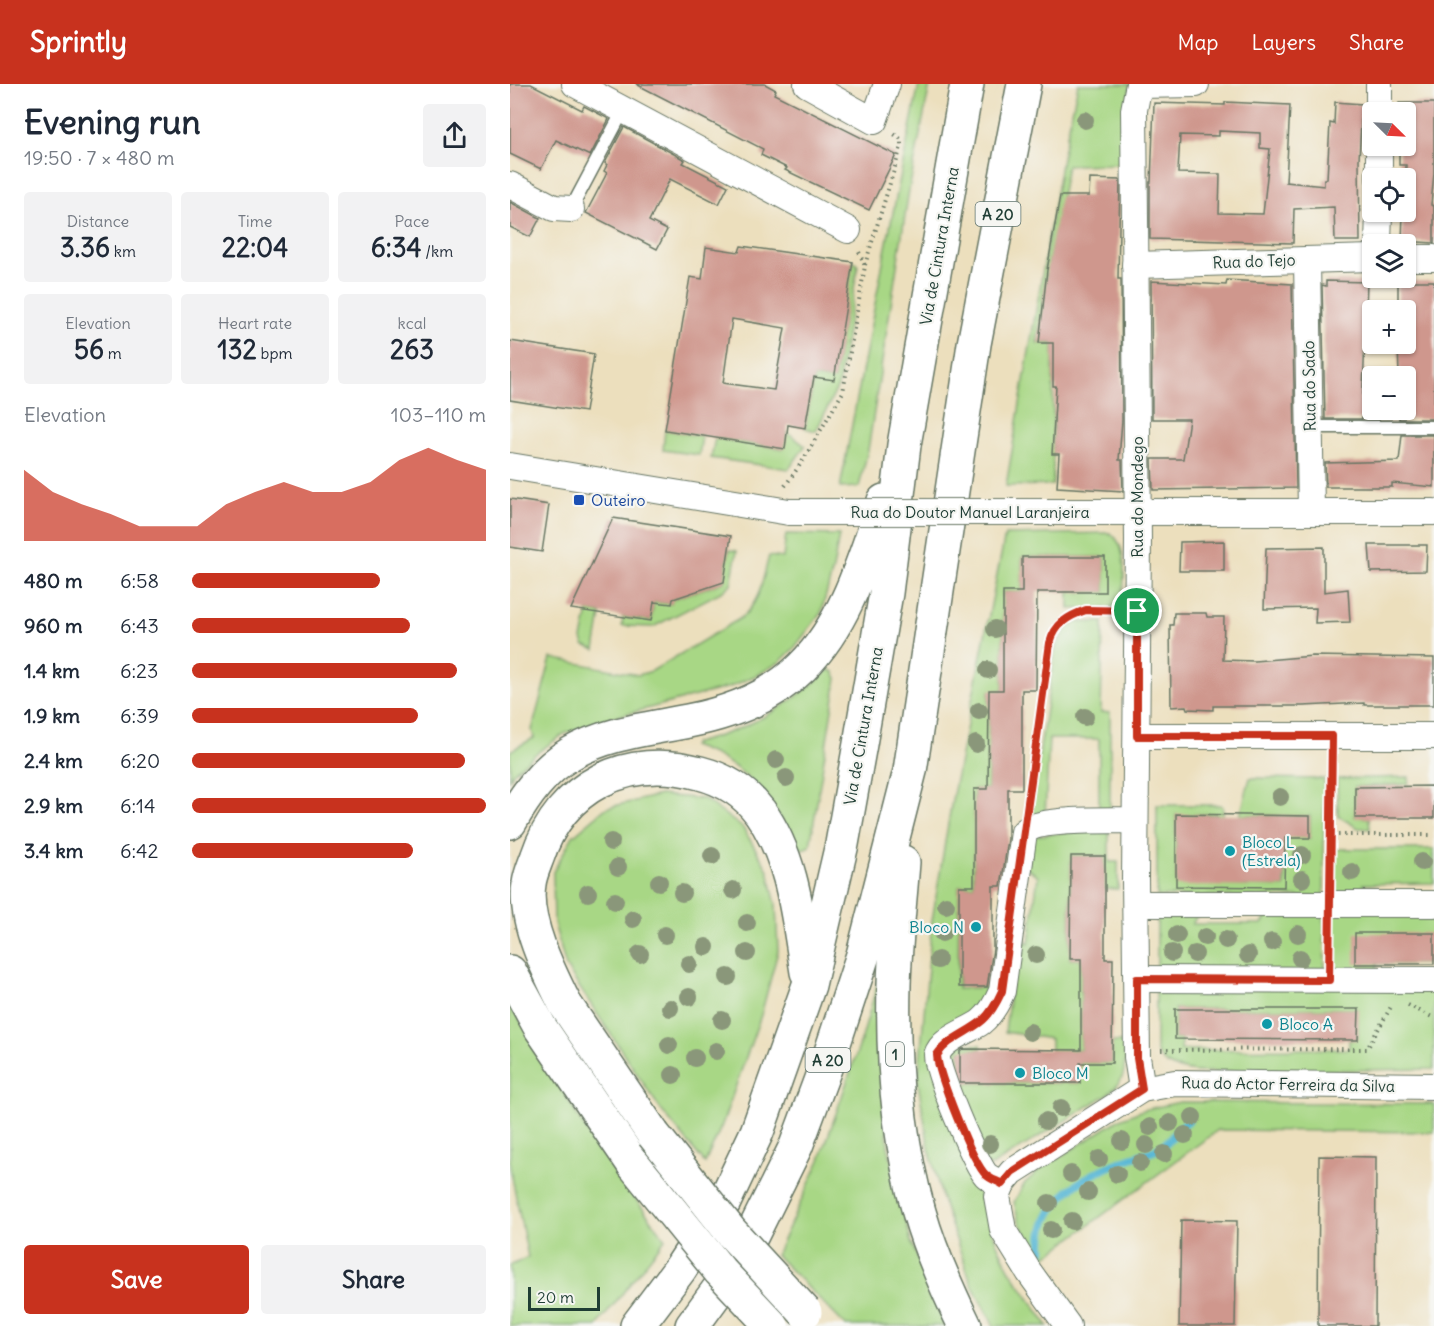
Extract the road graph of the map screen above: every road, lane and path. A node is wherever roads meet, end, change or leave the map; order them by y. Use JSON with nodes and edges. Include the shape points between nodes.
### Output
{"nodes":[{"id":1,"x":575,"y":84,"type":"edge"},
{"id":2,"x":807,"y":84,"type":"edge"},
{"id":3,"x":887,"y":84,"type":"edge"},
{"id":4,"x":967,"y":84,"type":"edge"},
{"id":5,"x":1024,"y":84,"type":"edge"},
{"id":6,"x":1196,"y":84,"type":"edge"},
{"id":7,"x":1379,"y":84,"type":"edge"},
{"id":8,"x":1139,"y":85,"type":"edge"},
{"id":9,"x":1379,"y":102,"type":"edge"},
{"id":10,"x":624,"y":110,"type":"junction"},
{"id":11,"x":874,"y":121,"type":"junction"},
{"id":12,"x":510,"y":185,"type":"edge"},
{"id":13,"x":571,"y":209,"type":"joint"},
{"id":14,"x":848,"y":230,"type":"joint"},
{"id":15,"x":1362,"y":258,"type":"edge"},
{"id":16,"x":1416,"y":258,"type":"edge"},
{"id":17,"x":1434,"y":258,"type":"edge"},
{"id":18,"x":1306,"y":260,"type":"junction"},
{"id":19,"x":1135,"y":265,"type":"junction"},
{"id":20,"x":865,"y":266,"type":"junction"},
{"id":21,"x":1309,"y":427,"type":"junction"},
{"id":22,"x":1434,"y":427,"type":"edge"},
{"id":23,"x":904,"y":445,"type":"junction"},
{"id":24,"x":510,"y":466,"type":"edge"},
{"id":25,"x":786,"y":501,"type":"junction"},
{"id":26,"x":1137,"y":512,"type":"junction"},
{"id":27,"x":1311,"y":512,"type":"junction"},
{"id":28,"x":1434,"y":512,"type":"edge"},
{"id":29,"x":1137,"y":611,"type":"junction"},
{"id":30,"x":1137,"y":736,"type":"junction"},
{"id":31,"x":1332,"y":736,"type":"junction"},
{"id":32,"x":1434,"y":736,"type":"edge"},
{"id":33,"x":910,"y":771,"type":"junction"},
{"id":34,"x":1135,"y":820,"type":"junction"},
{"id":35,"x":510,"y":822,"type":"edge"},
{"id":36,"x":1024,"y":832,"type":"junction"},
{"id":37,"x":1332,"y":835,"type":"junction"},
{"id":38,"x":1434,"y":835,"type":"edge"},
{"id":39,"x":1136,"y":904,"type":"junction"},
{"id":40,"x":1331,"y":904,"type":"junction"},
{"id":41,"x":1434,"y":904,"type":"edge"},
{"id":42,"x":510,"y":972,"type":"edge"},
{"id":43,"x":1137,"y":979,"type":"junction"},
{"id":44,"x":1329,"y":980,"type":"junction"},
{"id":45,"x":1434,"y":981,"type":"edge"},
{"id":46,"x":809,"y":985,"type":"junction"},
{"id":47,"x":1396,"y":999,"type":"dead end"},
{"id":48,"x":1156,"y":1050,"type":"dead end"},
{"id":49,"x":1434,"y":1086,"type":"edge"},
{"id":50,"x":1142,"y":1089,"type":"junction"},
{"id":51,"x":1002,"y":1184,"type":"junction"},
{"id":52,"x":812,"y":1319,"type":"edge"},
{"id":53,"x":637,"y":1326,"type":"edge"},
{"id":54,"x":692,"y":1326,"type":"edge"},
{"id":55,"x":772,"y":1326,"type":"edge"},
{"id":56,"x":965,"y":1326,"type":"edge"},
{"id":57,"x":1068,"y":1326,"type":"edge"}],
"edges":[{"from":1,"to":10,"type":"street"},
{"from":2,"to":11,"type":"street"},
{"from":3,"to":11,"type":"street"},
{"from":4,"to":23,"type":"highway","name":"Via de Cintura Interna","number":"A 20"},
{"from":5,"to":33,"type":"highway","number":"A 20","via":[[974,344]]},
{"from":6,"to":8,"type":"street"},
{"from":7,"to":9,"type":"street"},
{"from":8,"to":19,"type":"street","name":"Rua do Mondego","via":[[1134,110]]},
{"from":10,"to":13,"type":"lane"},
{"from":10,"to":14,"type":"street"},
{"from":11,"to":20,"type":"path","via":[[900,139],[901,147]]},
{"from":12,"to":13,"type":"street","via":[[554,208]]},
{"from":14,"to":20,"type":"path"},
{"from":15,"to":18,"type":"street","name":"Rua do Tejo"},
{"from":16,"to":17,"type":"street"},
{"from":18,"to":19,"type":"street","name":"Rua do Tejo"},
{"from":18,"to":21,"type":"street","name":"Rua do Sado"},
{"from":19,"to":26,"type":"street","name":"Rua do Mondego"},
{"from":20,"to":25,"type":"path","via":[[843,392],[802,462]]},
{"from":21,"to":22,"type":"lane"},
{"from":21,"to":27,"type":"street","name":"Rua do Sado"},
{"from":23,"to":35,"type":"highway","via":[[839,618],[801,668],[761,697],[737,707],[615,736],[569,755],[532,787]]},
{"from":23,"to":46,"type":"highway","name":"Via de Cintura Interna","number":"A 20","via":[[886,593],[860,744],[842,844]]},
{"from":24,"to":25,"type":"street","name":"Rua do Doutor Manuel Laranjeira"},
{"from":25,"to":26,"type":"street","name":"Rua do Doutor Manuel Laranjeira","bridge":true,"via":[[1038,512]]},
{"from":26,"to":27,"type":"street","name":"Rua do Doutor Manuel Laranjeira"},
{"from":26,"to":29,"type":"street","name":"Rua do Mondego"},
{"from":27,"to":28,"type":"street","name":"Rua do Doutor Manuel Laranjeira"},
{"from":29,"to":30,"type":"street","name":"Rua do Mondego"},
{"from":29,"to":36,"type":"path","via":[[1086,610],[1071,615],[1052,634]]},
{"from":30,"to":31,"type":"street"},
{"from":30,"to":34,"type":"street","name":"Rua do Mondego"},
{"from":31,"to":32,"type":"street"},
{"from":31,"to":37,"type":"path"},
{"from":33,"to":54,"type":"highway","number":"A 20","via":[[863,955],[796,1146],[750,1239]]},
{"from":33,"to":56,"type":"highway","number":"1","via":[[894,985],[900,1112],[919,1212]]},
{"from":34,"to":36,"type":"street","via":[[1049,822]]},
{"from":34,"to":39,"type":"street","name":"Rua do Mondego"},
{"from":36,"to":51,"type":"street","via":[[1002,991],[981,1021],[945,1044],[937,1055],[979,1167]]},
{"from":37,"to":38,"type":"path"},
{"from":37,"to":40,"type":"path"},
{"from":39,"to":40,"type":"street"},
{"from":39,"to":43,"type":"street","name":"Rua do Mondego"},
{"from":40,"to":41,"type":"street"},
{"from":40,"to":44,"type":"path"},
{"from":42,"to":55,"type":"highway","bridge":true,"via":[[540,1027],[634,1165],[720,1271]]},
{"from":43,"to":44,"type":"street"},
{"from":43,"to":50,"type":"street","name":"Rua do Mondego","via":[[1137,1058]]},
{"from":44,"to":45,"type":"street"},
{"from":46,"to":52,"type":"highway","bridge":true,"via":[[795,898],[782,853],[772,831],[750,801],[729,784],[683,768],[649,767],[622,772],[575,797],[544,837],[529,884],[530,909],[535,933],[565,1005],[653,1134],[731,1232]]},
{"from":46,"to":53,"type":"highway","name":"Via de Cintura Interna","number":"A 20","via":[[757,1132],[724,1202]]},
{"from":47,"to":48,"type":"path","via":[[1367,1049]]},
{"from":49,"to":50,"type":"street","name":"Rua do Actor Ferreira da Silva","via":[[1174,1083]]},
{"from":50,"to":51,"type":"street","via":[[1012,1172]]},
{"from":51,"to":57,"type":"street","via":[[997,1196],[1003,1230]]}]}
